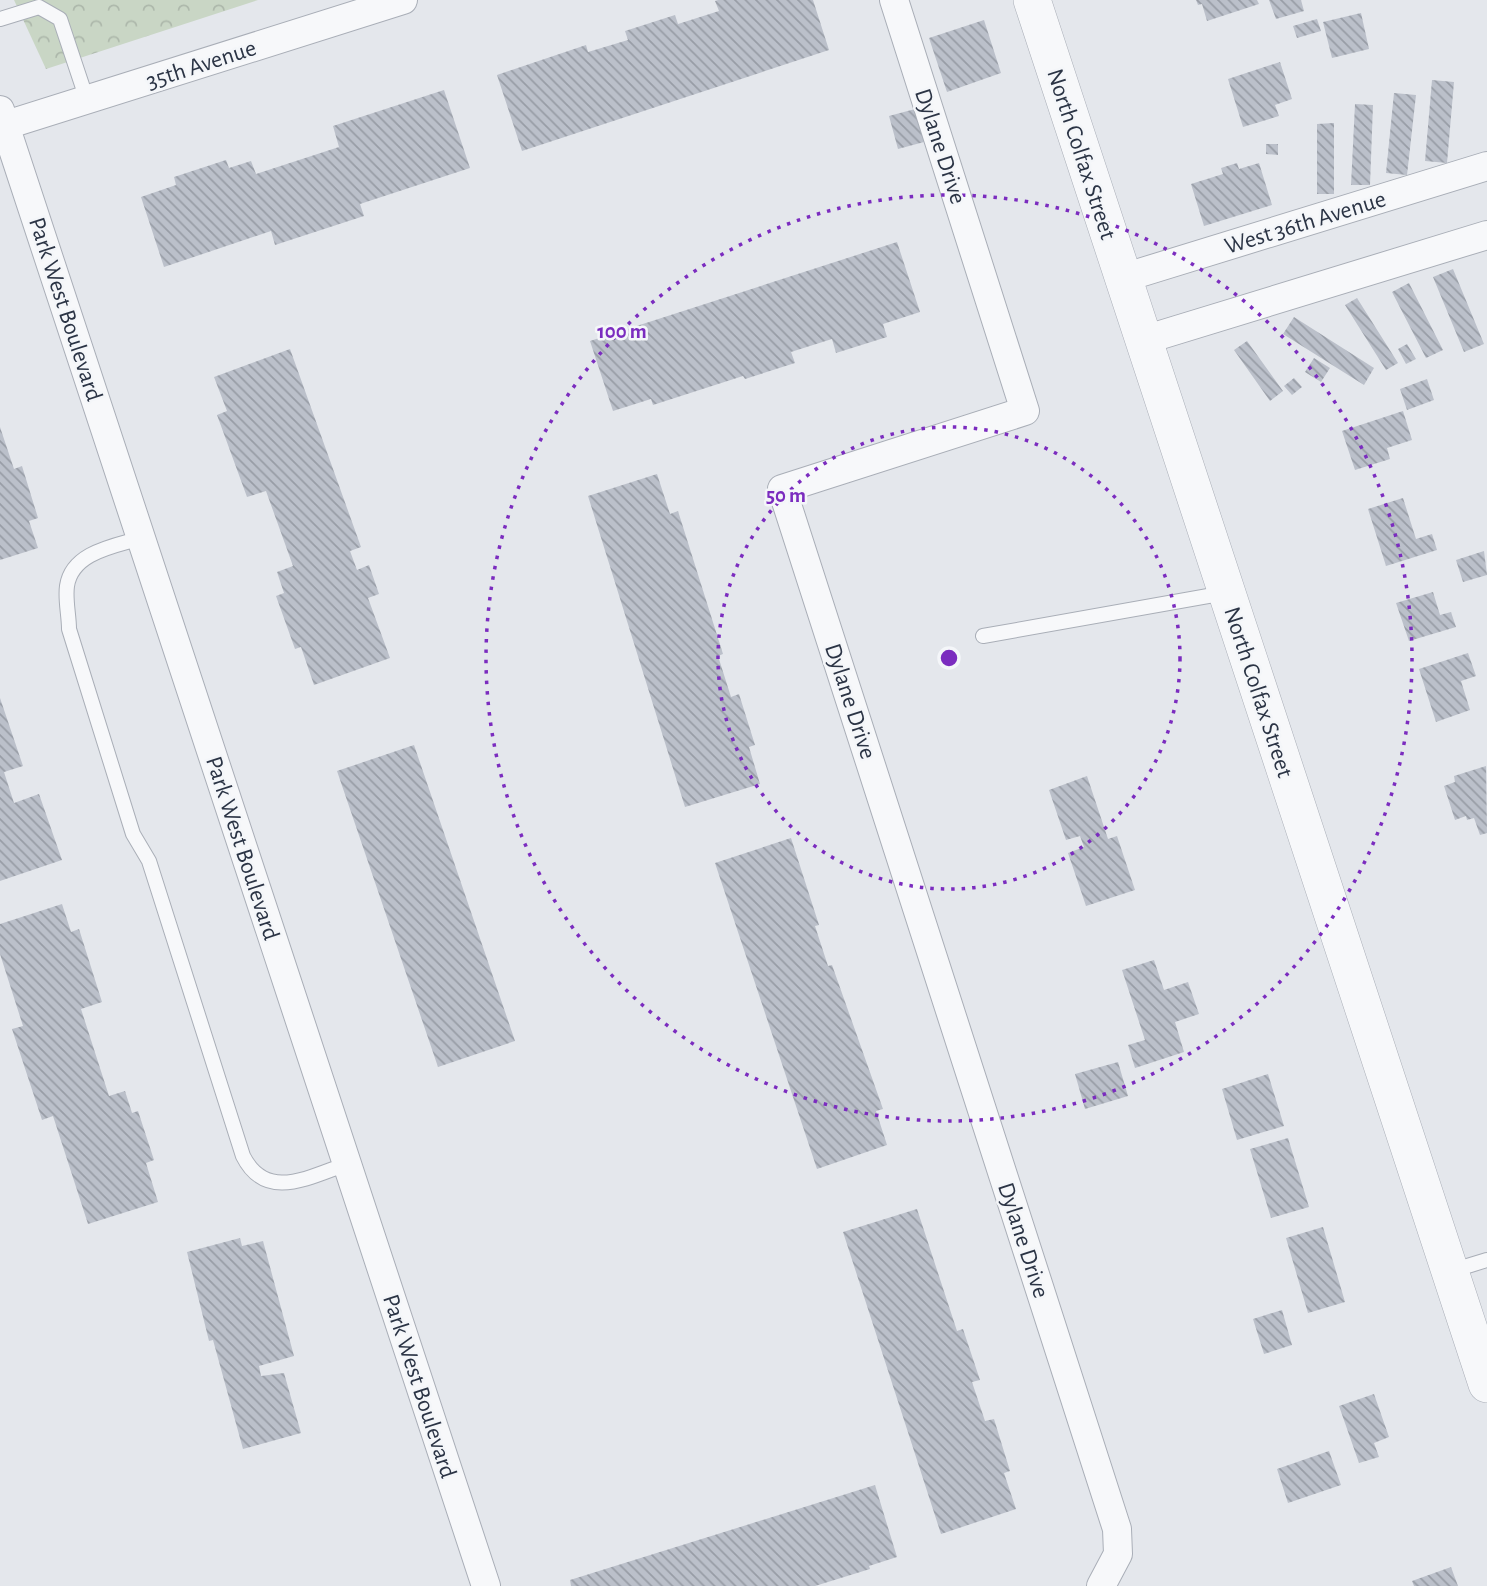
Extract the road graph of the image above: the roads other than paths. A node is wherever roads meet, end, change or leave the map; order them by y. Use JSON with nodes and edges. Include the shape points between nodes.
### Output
{"nodes":[{"id":1,"x":403,"y":0,"type":"edge"},
{"id":2,"x":894,"y":0,"type":"edge"},
{"id":3,"x":1032,"y":0,"type":"edge"},
{"id":4,"x":0,"y":19,"type":"edge"},
{"id":5,"x":87,"y":100,"type":"junction"},
{"id":6,"x":2,"y":121,"type":"edge"},
{"id":7,"x":1487,"y":166,"type":"edge"},
{"id":8,"x":1487,"y":234,"type":"edge"},
{"id":9,"x":1123,"y":278,"type":"junction"},
{"id":10,"x":1144,"y":341,"type":"junction"},
{"id":11,"x":141,"y":538,"type":"junction"},
{"id":12,"x":1227,"y":593,"type":"junction"},
{"id":13,"x":983,"y":636,"type":"dead end"},
{"id":14,"x":347,"y":1164,"type":"junction"},
{"id":15,"x":1487,"y":1260,"type":"edge"},
{"id":16,"x":1450,"y":1272,"type":"junction"},
{"id":17,"x":1487,"y":1384,"type":"edge"},
{"id":18,"x":1107,"y":1576,"type":"edge"},
{"id":19,"x":486,"y":1586,"type":"edge"}],
"edges":[{"from":1,"to":5,"type":"street","name":"35th Avenue"},
{"from":2,"to":18,"type":"street","name":"Dylane Drive","via":[[1025,411],[782,489],[1117,1529],[1118,1554]]},
{"from":3,"to":9,"type":"street","name":"North Colfax Street"},
{"from":4,"to":5,"type":"lane","via":[[39,7],[60,19]]},
{"from":5,"to":6,"type":"street","name":"35th Avenue"},
{"from":6,"to":11,"type":"street","name":"Park West Boulevard"},
{"from":7,"to":9,"type":"street","name":"West 36th Avenue"},
{"from":8,"to":10,"type":"street"},
{"from":9,"to":10,"type":"street","name":"North Colfax Street"},
{"from":10,"to":12,"type":"street","name":"North Colfax Street"},
{"from":11,"to":14,"type":"street","name":"Park West Boulevard"},
{"from":11,"to":14,"type":"lane","via":[[93,553],[81,561],[67,583],[69,629],[133,834],[149,862],[251,1172],[280,1183]]},
{"from":12,"to":13,"type":"lane"},
{"from":12,"to":16,"type":"street","name":"North Colfax Street"},
{"from":14,"to":19,"type":"street","name":"Park West Boulevard"},
{"from":15,"to":16,"type":"lane"},
{"from":16,"to":17,"type":"street","name":"North Colfax Street"}]}
